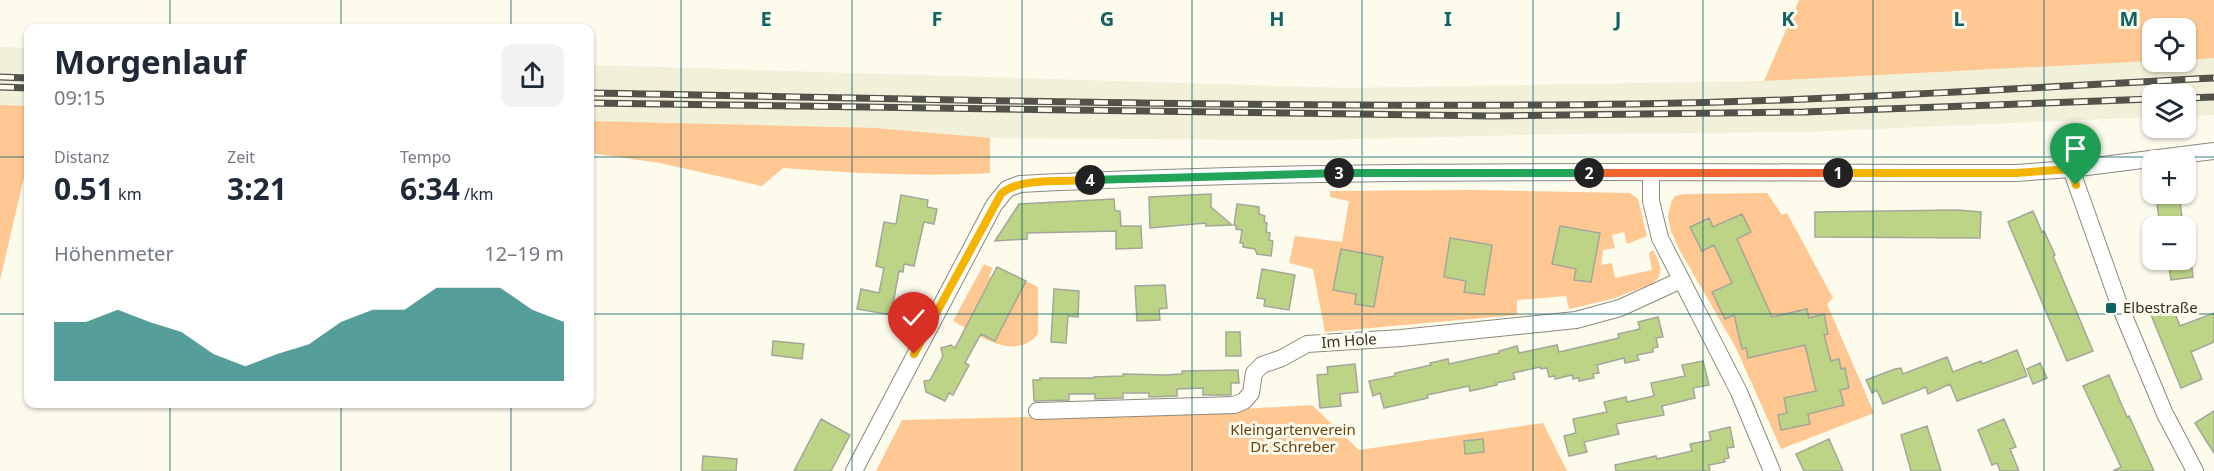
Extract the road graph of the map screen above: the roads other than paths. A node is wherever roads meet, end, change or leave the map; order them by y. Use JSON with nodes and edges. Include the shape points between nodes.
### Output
{"nodes":[{"id":1,"x":2214,"y":151,"type":"edge"},
{"id":2,"x":2071,"y":169,"type":"junction"},
{"id":3,"x":1651,"y":173,"type":"junction"},
{"id":4,"x":1682,"y":280,"type":"junction"},
{"id":5,"x":1038,"y":411,"type":"dead end"},
{"id":6,"x":854,"y":471,"type":"edge"},
{"id":7,"x":1772,"y":471,"type":"edge"},
{"id":8,"x":2195,"y":471,"type":"edge"}],
"edges":[{"from":1,"to":2,"type":"street"},
{"from":2,"to":3,"type":"street","via":[[2016,173]]},
{"from":2,"to":8,"type":"street","via":[[2119,304],[2165,414]]},
{"from":3,"to":4,"type":"street","via":[[1655,221]]},
{"from":3,"to":6,"type":"street","via":[[1256,175],[1020,184],[1007,189],[994,205]]},
{"from":4,"to":5,"type":"street","name":"Im Hole","via":[[1620,308],[1575,320],[1307,344],[1262,365],[1254,373],[1251,393],[1234,405]]},
{"from":4,"to":7,"type":"street","via":[[1739,392]]}]}
